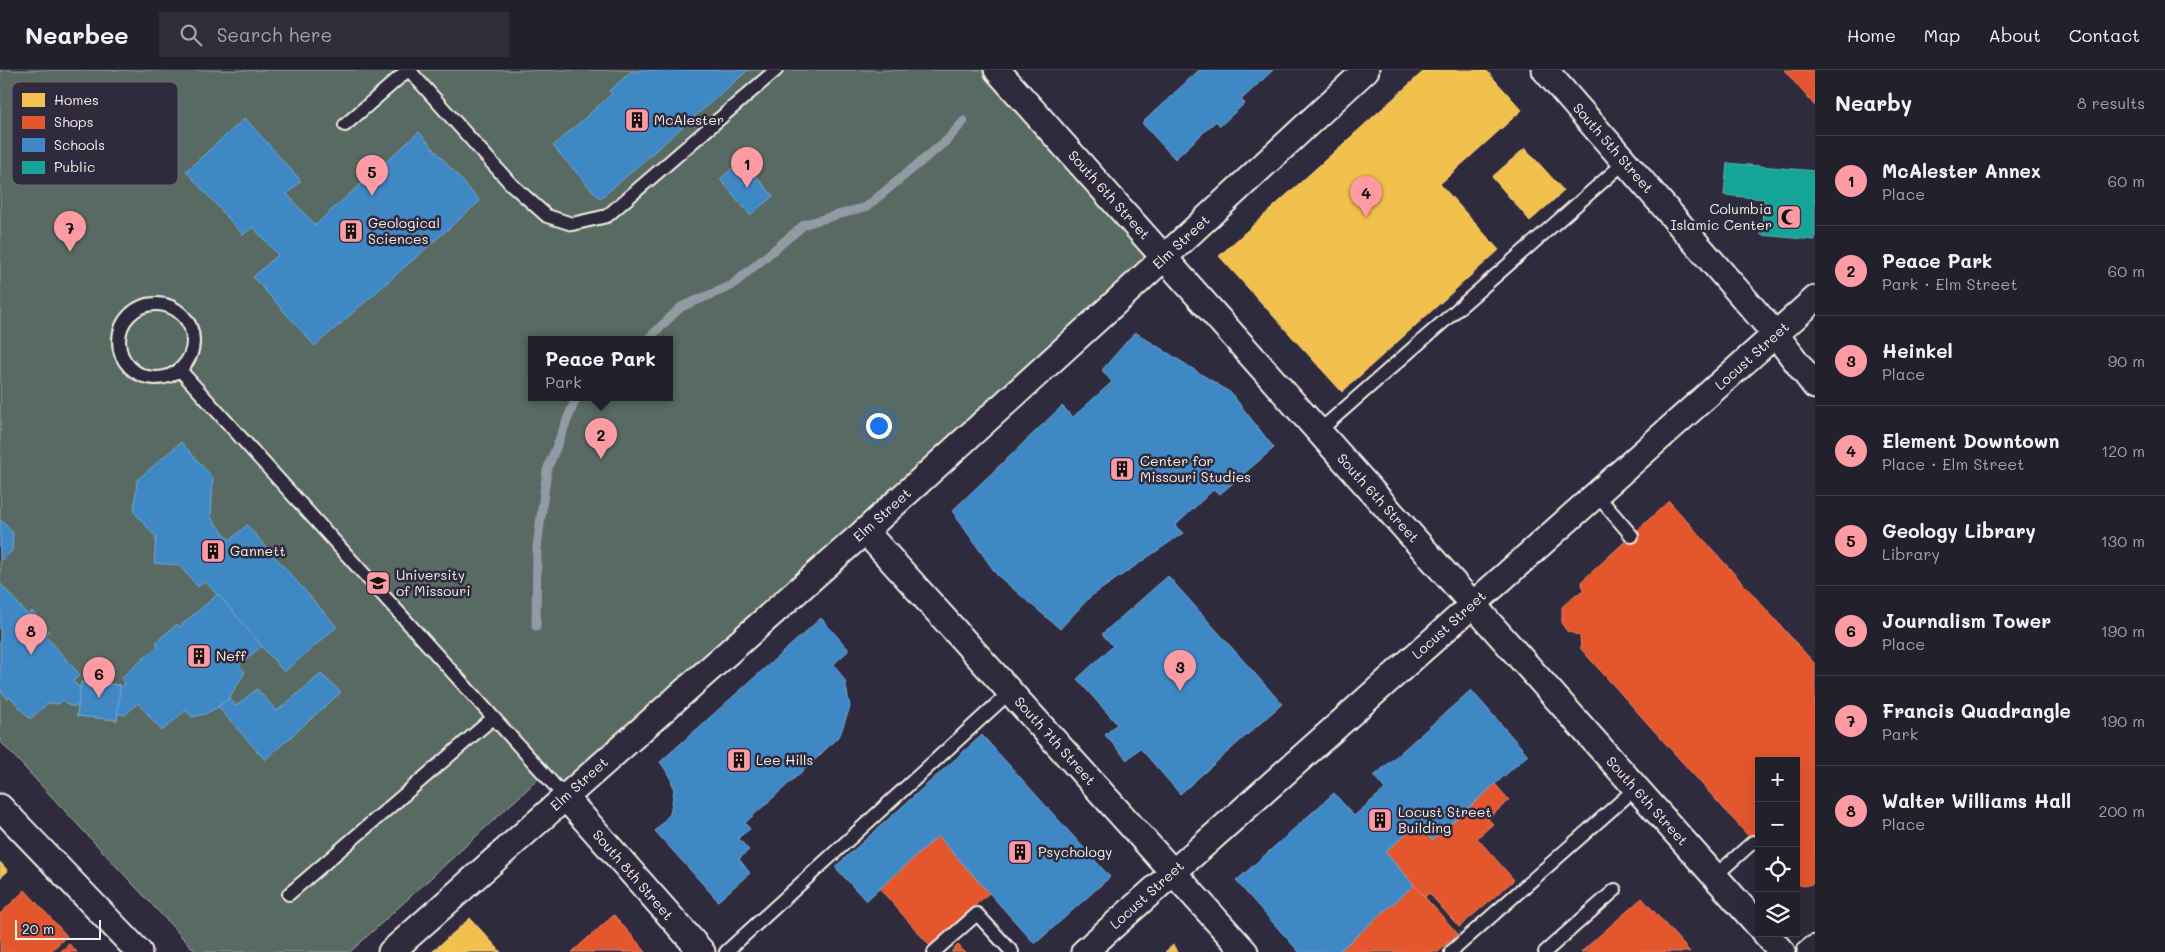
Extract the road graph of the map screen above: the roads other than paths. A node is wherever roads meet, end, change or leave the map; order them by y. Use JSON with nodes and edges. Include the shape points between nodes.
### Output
{"nodes":[{"id":1,"x":408,"y":70,"type":"edge"},
{"id":2,"x":776,"y":70,"type":"edge"},
{"id":3,"x":997,"y":70,"type":"edge"},
{"id":4,"x":1366,"y":70,"type":"edge"},
{"id":5,"x":1545,"y":70,"type":"edge"},
{"id":6,"x":345,"y":125,"type":"dead end"},
{"id":7,"x":1625,"y":162,"type":"junction"},
{"id":8,"x":1164,"y":258,"type":"junction"},
{"id":9,"x":1815,"y":299,"type":"edge"},
{"id":10,"x":1776,"y":335,"type":"junction"},
{"id":11,"x":180,"y":370,"type":"junction"},
{"id":12,"x":1815,"y":386,"type":"edge"},
{"id":13,"x":1319,"y":431,"type":"junction"},
{"id":14,"x":1596,"y":494,"type":"junction"},
{"id":15,"x":865,"y":531,"type":"junction"},
{"id":16,"x":1632,"y":536,"type":"dead end"},
{"id":17,"x":1472,"y":604,"type":"junction"},
{"id":18,"x":1010,"y":692,"type":"junction"},
{"id":19,"x":493,"y":718,"type":"junction"},
{"id":20,"x":1636,"y":788,"type":"junction"},
{"id":21,"x":565,"y":797,"type":"junction"},
{"id":22,"x":0,"y":807,"type":"edge"},
{"id":23,"x":1753,"y":842,"type":"dead end"},
{"id":24,"x":1174,"y":871,"type":"junction"},
{"id":25,"x":1715,"y":876,"type":"junction"},
{"id":26,"x":1615,"y":890,"type":"dead end"},
{"id":27,"x":289,"y":894,"type":"dead end"},
{"id":28,"x":1755,"y":921,"type":"edge"},
{"id":29,"x":1769,"y":937,"type":"edge"},
{"id":30,"x":1815,"y":948,"type":"edge"},
{"id":31,"x":139,"y":952,"type":"edge"},
{"id":32,"x":391,"y":952,"type":"edge"},
{"id":33,"x":702,"y":952,"type":"edge"},
{"id":34,"x":726,"y":952,"type":"edge"},
{"id":35,"x":934,"y":952,"type":"edge"},
{"id":36,"x":1012,"y":952,"type":"edge"},
{"id":37,"x":1084,"y":952,"type":"edge"},
{"id":38,"x":1245,"y":952,"type":"edge"},
{"id":39,"x":1451,"y":952,"type":"edge"},
{"id":40,"x":1545,"y":952,"type":"edge"},
{"id":41,"x":1782,"y":952,"type":"edge"},
{"id":42,"x":1810,"y":952,"type":"edge"}],
"edges":[{"from":1,"to":2,"type":"lane","via":[[510,183],[547,216],[572,224],[607,216]]},
{"from":1,"to":6,"type":"lane"},
{"from":3,"to":8,"type":"street","name":"South 6th Street"},
{"from":4,"to":8,"type":"street","name":"Elm Street"},
{"from":5,"to":7,"type":"street","name":"South 5th Street"},
{"from":7,"to":10,"type":"street","name":"South 5th Street"},
{"from":7,"to":13,"type":"lane"},
{"from":8,"to":13,"type":"street","name":"South 6th Street"},
{"from":8,"to":15,"type":"street","name":"Elm Street"},
{"from":9,"to":10,"type":"street","name":"Locust Street"},
{"from":10,"to":12,"type":"street","name":"South 5th Street"},
{"from":10,"to":14,"type":"street","name":"Locust Street"},
{"from":11,"to":11,"type":"lane","via":[[193,348],[193,336],[186,319],[172,307],[160,304],[135,310],[126,318],[119,334],[120,353],[125,363],[145,377],[169,376]]},
{"from":11,"to":19,"type":"lane"},
{"from":13,"to":17,"type":"street","name":"South 6th Street"},
{"from":14,"to":16,"type":"lane"},
{"from":14,"to":17,"type":"street","name":"Locust Street"},
{"from":15,"to":18,"type":"street","name":"South 7th Street"},
{"from":15,"to":21,"type":"street","name":"Elm Street"},
{"from":17,"to":20,"type":"street","name":"South 6th Street"},
{"from":17,"to":24,"type":"street","name":"Locust Street"},
{"from":18,"to":24,"type":"street","name":"South 7th Street"},
{"from":18,"to":34,"type":"lane"},
{"from":19,"to":21,"type":"lane"},
{"from":19,"to":27,"type":"lane"},
{"from":20,"to":25,"type":"street","name":"South 6th Street"},
{"from":20,"to":39,"type":"lane"},
{"from":21,"to":32,"type":"street","name":"Elm Street"},
{"from":21,"to":33,"type":"street","name":"South 8th Street"},
{"from":22,"to":31,"type":"street"},
{"from":23,"to":25,"type":"lane"},
{"from":24,"to":37,"type":"street","name":"Locust Street"},
{"from":24,"to":38,"type":"street","name":"South 7th Street"},
{"from":25,"to":28,"type":"street","name":"South 6th Street"},
{"from":26,"to":40,"type":"lane"},
{"from":29,"to":41,"type":"street"},
{"from":30,"to":42,"type":"street"},
{"from":35,"to":36,"type":"lane","via":[[977,914]]}]}
